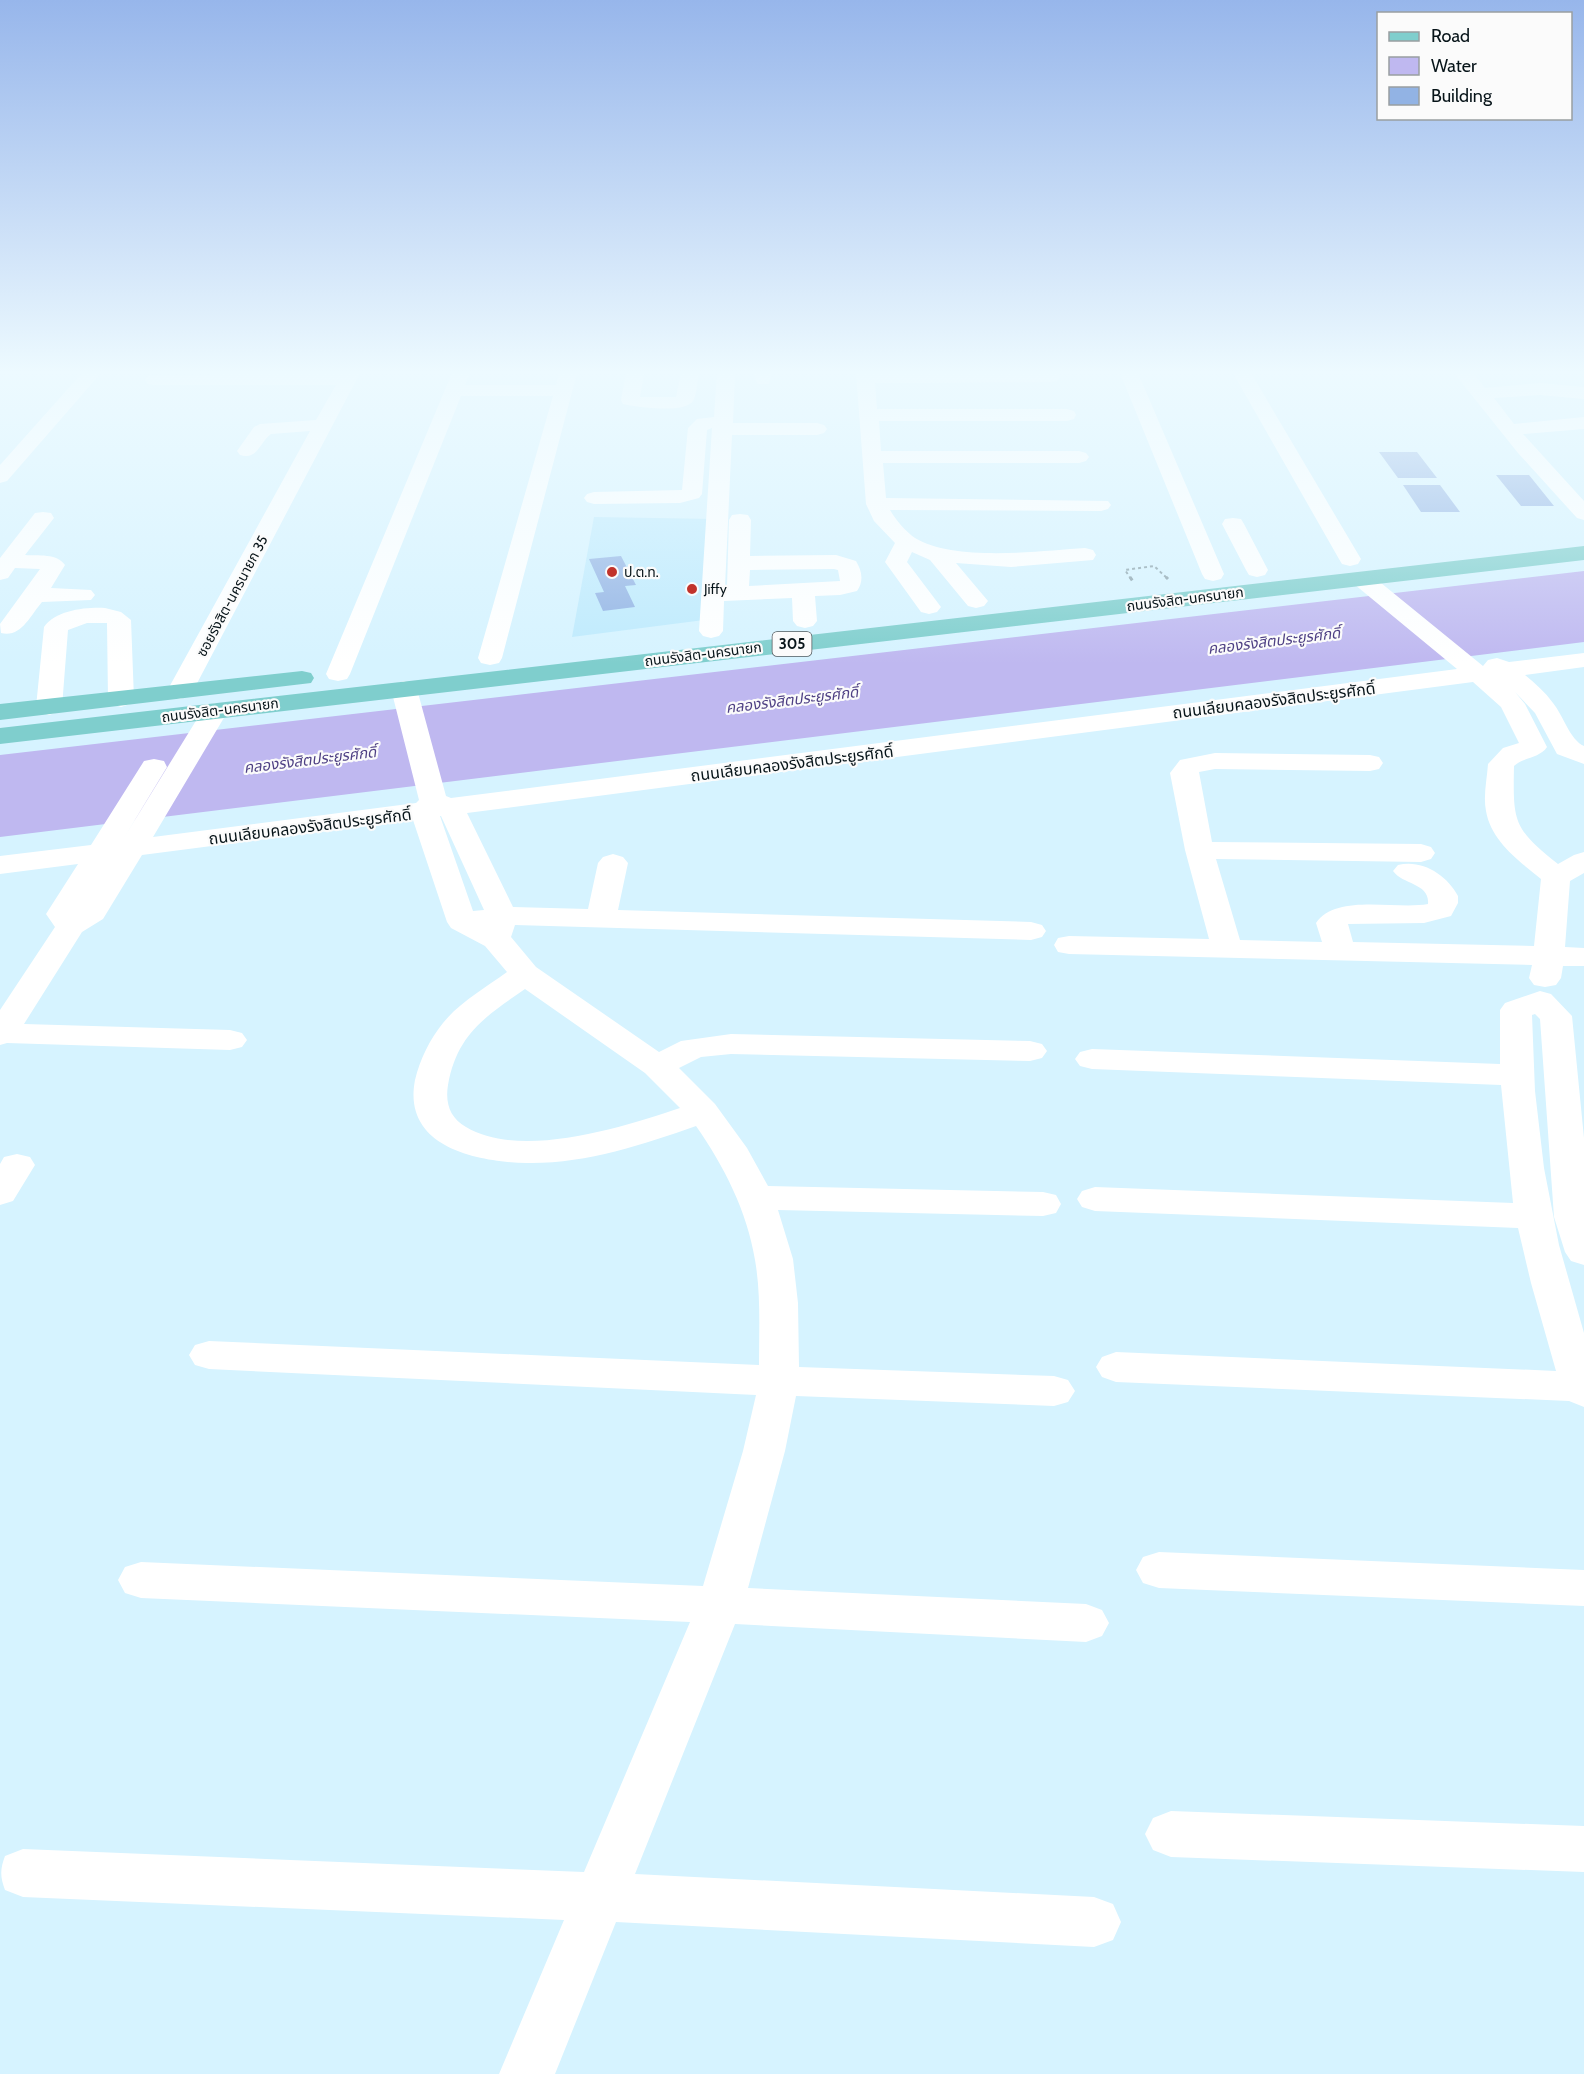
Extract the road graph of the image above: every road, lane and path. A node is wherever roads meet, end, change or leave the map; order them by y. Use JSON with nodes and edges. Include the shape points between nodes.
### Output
{"nodes":[{"id":1,"x":304,"y":470,"type":"edge"},
{"id":2,"x":422,"y":470,"type":"edge"},
{"id":3,"x":542,"y":470,"type":"edge"},
{"id":4,"x":694,"y":470,"type":"edge"},
{"id":5,"x":719,"y":470,"type":"edge"},
{"id":6,"x":873,"y":470,"type":"edge"},
{"id":7,"x":1169,"y":470,"type":"edge"},
{"id":8,"x":1304,"y":470,"type":"edge"},
{"id":9,"x":1544,"y":470,"type":"edge"},
{"id":10,"x":594,"y":498,"type":"dead end"},
{"id":11,"x":876,"y":504,"type":"junction"},
{"id":12,"x":1101,"y":505,"type":"dead end"},
{"id":13,"x":1584,"y":514,"type":"edge"},
{"id":14,"x":43,"y":518,"type":"dead end"},
{"id":15,"x":740,"y":520,"type":"dead end"},
{"id":16,"x":1233,"y":524,"type":"dead end"},
{"id":17,"x":1584,"y":533,"type":"edge"},
{"id":18,"x":906,"y":542,"type":"junction"},
{"id":19,"x":1584,"y":553,"type":"edge"},
{"id":20,"x":938,"y":555,"type":"junction"},
{"id":21,"x":1085,"y":555,"type":"dead end"},
{"id":22,"x":739,"y":563,"type":"junction"},
{"id":23,"x":1154,"y":566,"type":"dead end"},
{"id":24,"x":1257,"y":570,"type":"junction"},
{"id":25,"x":3,"y":571,"type":"edge"},
{"id":26,"x":1213,"y":574,"type":"junction"},
{"id":27,"x":1373,"y":577,"type":"junction"},
{"id":28,"x":1134,"y":584,"type":"junction"},
{"id":29,"x":41,"y":587,"type":"junction"},
{"id":30,"x":803,"y":590,"type":"junction"},
{"id":31,"x":738,"y":594,"type":"junction"},
{"id":32,"x":83,"y":595,"type":"dead end"},
{"id":33,"x":712,"y":595,"type":"junction"},
{"id":34,"x":976,"y":601,"type":"junction"},
{"id":35,"x":929,"y":607,"type":"junction"},
{"id":36,"x":805,"y":621,"type":"junction"},
{"id":37,"x":769,"y":625,"type":"dead end"},
{"id":38,"x":9,"y":628,"type":"dead end"},
{"id":39,"x":734,"y":629,"type":"dead end"},
{"id":40,"x":711,"y":631,"type":"junction"},
{"id":41,"x":490,"y":658,"type":"junction"},
{"id":42,"x":1584,"y":660,"type":"edge"},
{"id":43,"x":1482,"y":664,"type":"junction"},
{"id":44,"x":385,"y":669,"type":"dead end"},
{"id":45,"x":361,"y":672,"type":"dead end"},
{"id":46,"x":338,"y":674,"type":"junction"},
{"id":47,"x":406,"y":695,"type":"junction"},
{"id":48,"x":121,"y":699,"type":"junction"},
{"id":49,"x":49,"y":707,"type":"junction"},
{"id":50,"x":0,"y":712,"type":"edge"},
{"id":51,"x":194,"y":713,"type":"junction"},
{"id":52,"x":0,"y":736,"type":"edge"},
{"id":53,"x":1534,"y":747,"type":"junction"},
{"id":54,"x":1575,"y":752,"type":"edge"},
{"id":55,"x":1370,"y":763,"type":"dead end"},
{"id":56,"x":434,"y":802,"type":"junction"},
{"id":57,"x":130,"y":834,"type":"junction"},
{"id":58,"x":1199,"y":850,"type":"junction"},
{"id":59,"x":100,"y":852,"type":"junction"},
{"id":60,"x":1584,"y":861,"type":"edge"},
{"id":61,"x":613,"y":863,"type":"dead end"},
{"id":62,"x":0,"y":865,"type":"edge"},
{"id":63,"x":1556,"y":877,"type":"junction"},
{"id":64,"x":600,"y":920,"type":"junction"},
{"id":65,"x":71,"y":926,"type":"junction"},
{"id":66,"x":487,"y":926,"type":"junction"},
{"id":67,"x":1031,"y":931,"type":"dead end"},
{"id":68,"x":1069,"y":945,"type":"dead end"},
{"id":69,"x":1227,"y":949,"type":"junction"},
{"id":70,"x":1341,"y":952,"type":"junction"},
{"id":71,"x":1549,"y":957,"type":"junction"},
{"id":72,"x":1584,"y":957,"type":"edge"},
{"id":73,"x":525,"y":974,"type":"junction"},
{"id":74,"x":1539,"y":1001,"type":"junction"},
{"id":75,"x":1,"y":1034,"type":"edge"},
{"id":76,"x":230,"y":1040,"type":"dead end"},
{"id":77,"x":1030,"y":1051,"type":"dead end"},
{"id":78,"x":1092,"y":1059,"type":"dead end"},
{"id":79,"x":657,"y":1066,"type":"junction"},
{"id":80,"x":1515,"y":1074,"type":"junction"},
{"id":81,"x":1573,"y":1075,"type":"edge"},
{"id":82,"x":703,"y":1112,"type":"junction"},
{"id":83,"x":756,"y":1198,"type":"junction"},
{"id":84,"x":1095,"y":1199,"type":"dead end"},
{"id":85,"x":1043,"y":1204,"type":"dead end"},
{"id":86,"x":1532,"y":1216,"type":"junction"},
{"id":87,"x":1578,"y":1217,"type":"edge"},
{"id":88,"x":1584,"y":1252,"type":"edge"},
{"id":89,"x":209,"y":1355,"type":"dead end"},
{"id":90,"x":1116,"y":1367,"type":"dead end"},
{"id":91,"x":779,"y":1382,"type":"junction"},
{"id":92,"x":1583,"y":1390,"type":"edge"},
{"id":93,"x":1054,"y":1391,"type":"dead end"},
{"id":94,"x":1159,"y":1570,"type":"dead end"},
{"id":95,"x":141,"y":1580,"type":"dead end"},
{"id":96,"x":1584,"y":1588,"type":"edge"},
{"id":97,"x":720,"y":1605,"type":"junction"},
{"id":98,"x":1086,"y":1623,"type":"dead end"},
{"id":99,"x":1171,"y":1834,"type":"dead end"},
{"id":100,"x":1584,"y":1849,"type":"edge"},
{"id":101,"x":23,"y":1873,"type":"dead end"},
{"id":102,"x":599,"y":1897,"type":"junction"},
{"id":103,"x":1094,"y":1922,"type":"dead end"},
{"id":104,"x":527,"y":2074,"type":"edge"}],
"edges":[{"from":1,"to":51,"type":"street","name":"ซอยรังสิต-นครนายก 35"},
{"from":2,"to":46,"type":"street"},
{"from":3,"to":41,"type":"street"},
{"from":4,"to":10,"type":"street","via":[[692,494]]},
{"from":5,"to":33,"type":"street"},
{"from":6,"to":11,"type":"street"},
{"from":7,"to":26,"type":"street"},
{"from":8,"to":27,"type":"street"},
{"from":9,"to":13,"type":"street"},
{"from":11,"to":12,"type":"street"},
{"from":11,"to":18,"type":"street"},
{"from":14,"to":25,"type":"street"},
{"from":15,"to":22,"type":"street"},
{"from":16,"to":24,"type":"street"},
{"from":17,"to":27,"type":"main road","name":"ถนนรังสิต-นครนายก","number":"305"},
{"from":18,"to":20,"type":"street"},
{"from":18,"to":35,"type":"street","via":[[897,562]]},
{"from":19,"to":27,"type":"main road","name":"ถนนรังสิต-นครนายก","number":"305"},
{"from":20,"to":21,"type":"street","via":[[1011,560]]},
{"from":20,"to":34,"type":"street"},
{"from":22,"to":30,"type":"street","via":[[836,562],[848,566],[849,586]]},
{"from":22,"to":31,"type":"street"},
{"from":23,"to":28,"type":"path","via":[[1125,570]]},
{"from":24,"to":26,"type":"main road","name":"ถนนรังสิต-นครนายก","number":"305"},
{"from":24,"to":27,"type":"main road","name":"ถนนรังสิต-นครนายก","number":"305"},
{"from":25,"to":29,"type":"street","via":[[54,565]]},
{"from":26,"to":28,"type":"main road","name":"ถนนรังสิต-นครนายก","number":"305"},
{"from":27,"to":43,"type":"street"},
{"from":27,"to":47,"type":"main road","name":"ถนนรังสิต-นครนายก","number":"305"},
{"from":28,"to":34,"type":"main road","name":"ถนนรังสิต-นครนายก","number":"305"},
{"from":29,"to":32,"type":"street"},
{"from":29,"to":38,"type":"street"},
{"from":30,"to":31,"type":"street"},
{"from":30,"to":36,"type":"street"},
{"from":31,"to":33,"type":"street"},
{"from":33,"to":40,"type":"street"},
{"from":34,"to":35,"type":"main road","name":"ถนนรังสิต-นครนายก","number":"305"},
{"from":35,"to":36,"type":"main road","name":"ถนนรังสิต-นครนายก","number":"305"},
{"from":36,"to":37,"type":"main road","name":"ถนนรังสิต-นครนายก","number":"305"},
{"from":39,"to":40,"type":"main road","name":"ถนนรังสิต-นครนายก"},
{"from":40,"to":41,"type":"main road","name":"ถนนรังสิต-นครนายก"},
{"from":41,"to":44,"type":"main road","name":"ถนนรังสิต-นครนายก"},
{"from":42,"to":43,"type":"street","name":"ถนนเลียบคลองรังสิตประยูรศักดิ์"},
{"from":43,"to":53,"type":"street","via":[[1512,704]]},
{"from":43,"to":54,"type":"street","via":[[1529,690],[1544,705]]},
{"from":43,"to":56,"type":"street","name":"ถนนเลียบคลองรังสิตประยูรศักดิ์"},
{"from":45,"to":46,"type":"main road","name":"ถนนรังสิต-นครนายก","number":"305"},
{"from":46,"to":51,"type":"main road","name":"ถนนรังสิต-นครนายก","number":"305"},
{"from":47,"to":51,"type":"main road","name":"ถนนรังสิต-นครนายก","number":"305"},
{"from":47,"to":56,"type":"street"},
{"from":48,"to":49,"type":"main road","name":"ถนนรังสิต-นครนายก","number":"305"},
{"from":48,"to":49,"type":"street","via":[[119,620],[92,616],[56,627]]},
{"from":48,"to":51,"type":"main road","name":"ถนนรังสิต-นครนายก","number":"305"},
{"from":49,"to":50,"type":"main road","name":"ถนนรังสิต-นครนายก","number":"305"},
{"from":51,"to":52,"type":"main road","name":"ถนนรังสิต-นครนายก","number":"305"},
{"from":51,"to":57,"type":"street","name":"ซอยรังสิต-นครนายก 35"},
{"from":53,"to":54,"type":"street"},
{"from":53,"to":63,"type":"street","via":[[1512,754],[1502,765],[1500,811],[1515,842]]},
{"from":55,"to":58,"type":"street","via":[[1215,761],[1190,766],[1184,773],[1185,784]]},
{"from":56,"to":57,"type":"street","name":"ถนนเลียบคลองรังสิตประยูรศักดิ์"},
{"from":56,"to":66,"type":"street"},
{"from":56,"to":66,"type":"street"},
{"from":57,"to":59,"type":"street"},
{"from":57,"to":65,"type":"street","via":[[92,913]]},
{"from":58,"to":69,"type":"street"},
{"from":58,"to":70,"type":"street","via":[[1415,862],[1422,876],[1435,884],[1443,896],[1440,910],[1337,918],[1331,923]]},
{"from":59,"to":62,"type":"street"},
{"from":59,"to":65,"type":"street","via":[[61,914]]},
{"from":60,"to":63,"type":"street"},
{"from":61,"to":64,"type":"street"},
{"from":63,"to":71,"type":"street"},
{"from":64,"to":66,"type":"street"},
{"from":64,"to":67,"type":"street"},
{"from":65,"to":75,"type":"street"},
{"from":66,"to":73,"type":"street"},
{"from":68,"to":69,"type":"street"},
{"from":69,"to":70,"type":"street"},
{"from":70,"to":71,"type":"street"},
{"from":71,"to":72,"type":"street"},
{"from":71,"to":74,"type":"street"},
{"from":73,"to":79,"type":"street"},
{"from":73,"to":82,"type":"street","via":[[456,1029],[440,1054],[428,1087],[430,1112],[438,1126],[459,1140],[491,1149],[548,1151],[594,1145]]},
{"from":74,"to":80,"type":"street","via":[[1516,1010]]},
{"from":74,"to":81,"type":"street","via":[[1556,1016]]},
{"from":75,"to":76,"type":"street"},
{"from":77,"to":79,"type":"street","via":[[731,1044],[693,1048]]},
{"from":78,"to":80,"type":"street"},
{"from":79,"to":82,"type":"street"},
{"from":80,"to":86,"type":"street"},
{"from":81,"to":87,"type":"street","via":[[1565,1144]]},
{"from":82,"to":83,"type":"street","via":[[729,1148]]},
{"from":83,"to":85,"type":"street"},
{"from":83,"to":91,"type":"street","via":[[774,1259]]},
{"from":84,"to":86,"type":"street"},
{"from":86,"to":92,"type":"street"},
{"from":87,"to":88,"type":"street"},
{"from":89,"to":91,"type":"street"},
{"from":90,"to":92,"type":"street"},
{"from":91,"to":93,"type":"street"},
{"from":91,"to":97,"type":"street","via":[[764,1451]]},
{"from":94,"to":96,"type":"street"},
{"from":95,"to":97,"type":"street"},
{"from":97,"to":98,"type":"street"},
{"from":97,"to":102,"type":"street"},
{"from":99,"to":100,"type":"street"},
{"from":101,"to":102,"type":"street"},
{"from":102,"to":103,"type":"street"},
{"from":102,"to":104,"type":"street"}]}
